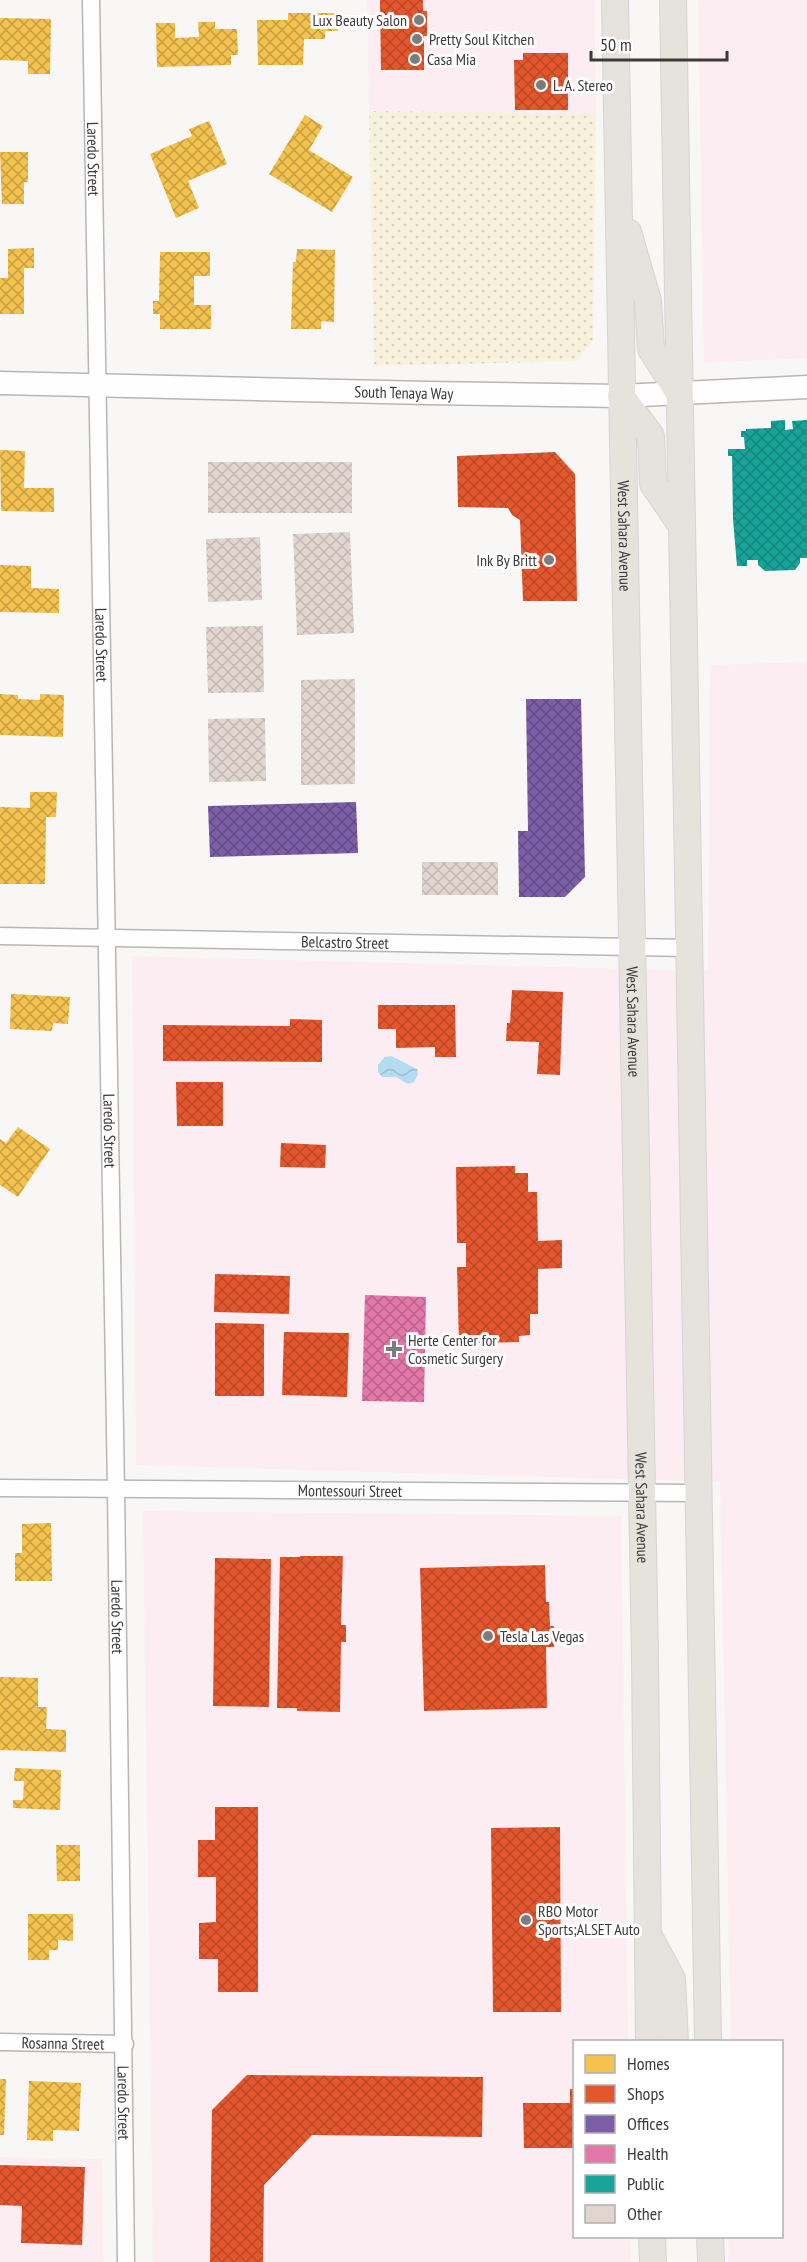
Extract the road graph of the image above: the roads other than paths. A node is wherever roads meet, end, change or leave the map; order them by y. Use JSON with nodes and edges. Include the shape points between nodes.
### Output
{"nodes":[{"id":1,"x":91,"y":0,"type":"edge"},
{"id":2,"x":615,"y":0,"type":"edge"},
{"id":3,"x":673,"y":0,"type":"edge"},
{"id":4,"x":619,"y":203,"type":"junction"},
{"id":5,"x":0,"y":383,"type":"edge"},
{"id":6,"x":98,"y":385,"type":"junction"},
{"id":7,"x":807,"y":387,"type":"edge"},
{"id":8,"x":679,"y":393,"type":"junction"},
{"id":9,"x":621,"y":396,"type":"junction"},
{"id":10,"x":682,"y":526,"type":"junction"},
{"id":11,"x":0,"y":936,"type":"edge"},
{"id":12,"x":107,"y":939,"type":"junction"},
{"id":13,"x":631,"y":948,"type":"junction"},
{"id":14,"x":689,"y":948,"type":"junction"},
{"id":15,"x":0,"y":1488,"type":"edge"},
{"id":16,"x":116,"y":1490,"type":"junction"},
{"id":17,"x":699,"y":1493,"type":"junction"},
{"id":18,"x":642,"y":1494,"type":"junction"},
{"id":19,"x":647,"y":1933,"type":"junction"},
{"id":20,"x":649,"y":2040,"type":"edge"},
{"id":21,"x":675,"y":2040,"type":"edge"},
{"id":22,"x":708,"y":2040,"type":"edge"},
{"id":23,"x":0,"y":2042,"type":"edge"},
{"id":24,"x":125,"y":2044,"type":"junction"},
{"id":25,"x":652,"y":2238,"type":"edge"},
{"id":26,"x":711,"y":2238,"type":"edge"},
{"id":27,"x":126,"y":2262,"type":"edge"},
{"id":28,"x":653,"y":2262,"type":"edge"},
{"id":29,"x":711,"y":2262,"type":"edge"}],
"edges":[{"from":1,"to":6,"type":"street","name":"Laredo Street"},
{"from":2,"to":4,"type":"main road","name":"West Sahara Avenue"},
{"from":3,"to":8,"type":"main road"},
{"from":4,"to":8,"type":"main road","via":[[648,301],[651,349]]},
{"from":4,"to":9,"type":"main road","name":"West Sahara Avenue"},
{"from":5,"to":6,"type":"street","name":"South Tenaya Way"},
{"from":6,"to":9,"type":"street","name":"South Tenaya Way"},
{"from":6,"to":12,"type":"street","name":"Laredo Street"},
{"from":7,"to":8,"type":"street","name":"South Tenaya Way"},
{"from":8,"to":9,"type":"street","name":"South Tenaya Way"},
{"from":8,"to":10,"type":"main road"},
{"from":9,"to":10,"type":"main road","via":[[651,436],[653,484]]},
{"from":9,"to":13,"type":"main road","name":"West Sahara Avenue"},
{"from":10,"to":14,"type":"main road"},
{"from":11,"to":12,"type":"street","name":"Belcastro Street"},
{"from":12,"to":13,"type":"street","name":"Belcastro Street"},
{"from":12,"to":16,"type":"street","name":"Laredo Street"},
{"from":13,"to":14,"type":"street","name":"Belcastro Street"},
{"from":13,"to":18,"type":"main road","name":"West Sahara Avenue"},
{"from":14,"to":17,"type":"main road"},
{"from":15,"to":16,"type":"street","name":"Montessouri Street"},
{"from":16,"to":18,"type":"street","name":"Montessouri Street"},
{"from":16,"to":24,"type":"street","name":"Laredo Street"},
{"from":17,"to":18,"type":"street","name":"Montessouri Street"},
{"from":17,"to":22,"type":"main road"},
{"from":18,"to":19,"type":"main road","name":"West Sahara Avenue"},
{"from":19,"to":20,"type":"main road","name":"West Sahara Avenue"},
{"from":19,"to":21,"type":"main road","via":[[672,1979]]},
{"from":23,"to":24,"type":"street","name":"Rosanna Street"},
{"from":24,"to":27,"type":"street","name":"Laredo Street"},
{"from":25,"to":28,"type":"main road"},
{"from":26,"to":29,"type":"main road"}]}
